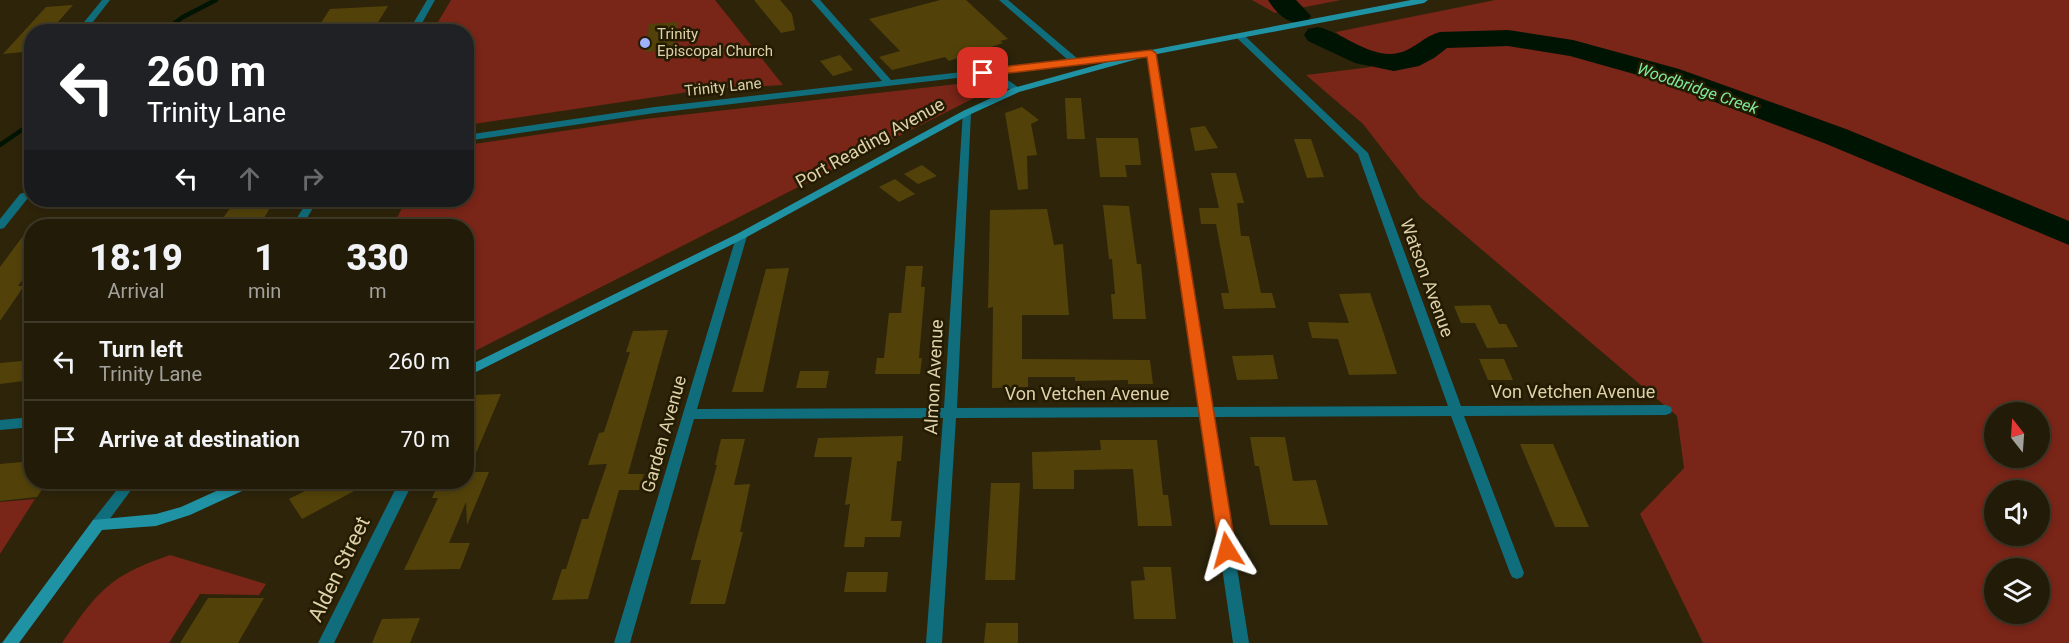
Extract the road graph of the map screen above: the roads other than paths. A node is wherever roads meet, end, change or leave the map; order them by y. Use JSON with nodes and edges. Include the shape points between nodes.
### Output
{"nodes":[{"id":1,"x":106,"y":0,"type":"edge"},
{"id":2,"x":431,"y":0,"type":"edge"},
{"id":3,"x":815,"y":0,"type":"edge"},
{"id":4,"x":1003,"y":0,"type":"edge"},
{"id":5,"x":1424,"y":0,"type":"edge"},
{"id":6,"x":86,"y":24,"type":"edge"},
{"id":7,"x":417,"y":24,"type":"edge"},
{"id":8,"x":1241,"y":37,"type":"junction"},
{"id":9,"x":1151,"y":53,"type":"junction"},
{"id":10,"x":1076,"y":62,"type":"junction"},
{"id":11,"x":983,"y":73,"type":"junction"},
{"id":12,"x":889,"y":83,"type":"junction"},
{"id":13,"x":1016,"y":90,"type":"junction"},
{"id":14,"x":966,"y":113,"type":"junction"},
{"id":15,"x":474,"y":137,"type":"edge"},
{"id":16,"x":24,"y":196,"type":"edge"},
{"id":17,"x":0,"y":226,"type":"edge"},
{"id":18,"x":741,"y":236,"type":"junction"},
{"id":19,"x":474,"y":369,"type":"edge"},
{"id":20,"x":1666,"y":410,"type":"dead end"},
{"id":21,"x":1456,"y":411,"type":"junction"},
{"id":22,"x":1207,"y":412,"type":"junction"},
{"id":23,"x":950,"y":413,"type":"junction"},
{"id":24,"x":689,"y":414,"type":"junction"},
{"id":25,"x":24,"y":423,"type":"edge"},
{"id":26,"x":0,"y":425,"type":"edge"},
{"id":27,"x":125,"y":489,"type":"edge"},
{"id":28,"x":233,"y":489,"type":"edge"},
{"id":29,"x":403,"y":489,"type":"edge"},
{"id":30,"x":98,"y":524,"type":"junction"},
{"id":31,"x":1517,"y":573,"type":"dead end"},
{"id":32,"x":10,"y":643,"type":"edge"},
{"id":33,"x":326,"y":643,"type":"edge"},
{"id":34,"x":622,"y":643,"type":"edge"},
{"id":35,"x":934,"y":643,"type":"edge"},
{"id":36,"x":1241,"y":643,"type":"edge"}],
"edges":[{"from":1,"to":6,"type":"street"},
{"from":2,"to":7,"type":"street"},
{"from":3,"to":12,"type":"street"},
{"from":4,"to":10,"type":"street"},
{"from":5,"to":8,"type":"main road","name":"Port Reading Avenue"},
{"from":8,"to":9,"type":"main road","name":"Port Reading Avenue"},
{"from":8,"to":21,"type":"street","name":"Watson Avenue","via":[[1363,153]]},
{"from":9,"to":10,"type":"street","name":"Trinity Lane"},
{"from":9,"to":13,"type":"main road","name":"Port Reading Avenue"},
{"from":9,"to":22,"type":"street"},
{"from":10,"to":11,"type":"street","name":"Trinity Lane"},
{"from":11,"to":12,"type":"street","name":"Trinity Lane"},
{"from":11,"to":13,"type":"street","via":[[998,77]]},
{"from":12,"to":15,"type":"street","name":"Trinity Lane","via":[[655,110]]},
{"from":13,"to":14,"type":"main road","name":"Port Reading Avenue"},
{"from":14,"to":18,"type":"main road","name":"Port Reading Avenue"},
{"from":14,"to":23,"type":"street","name":"Almon Avenue"},
{"from":16,"to":17,"type":"street"},
{"from":18,"to":19,"type":"main road","name":"Port Reading Avenue"},
{"from":18,"to":24,"type":"street","name":"Garden Avenue"},
{"from":20,"to":21,"type":"street","name":"Von Vetchen Avenue"},
{"from":21,"to":22,"type":"street","name":"Von Vetchen Avenue"},
{"from":21,"to":31,"type":"street","name":"Watson Avenue"},
{"from":22,"to":23,"type":"street","name":"Von Vetchen Avenue"},
{"from":22,"to":36,"type":"street"},
{"from":23,"to":24,"type":"street","name":"Von Vetchen Avenue"},
{"from":23,"to":35,"type":"street","name":"Almon Avenue"},
{"from":24,"to":34,"type":"street","name":"Garden Avenue"},
{"from":25,"to":26,"type":"street"},
{"from":27,"to":30,"type":"street"},
{"from":28,"to":30,"type":"main road","via":[[156,520]]},
{"from":29,"to":33,"type":"street","name":"Alden Street"},
{"from":30,"to":32,"type":"main road"}]}
